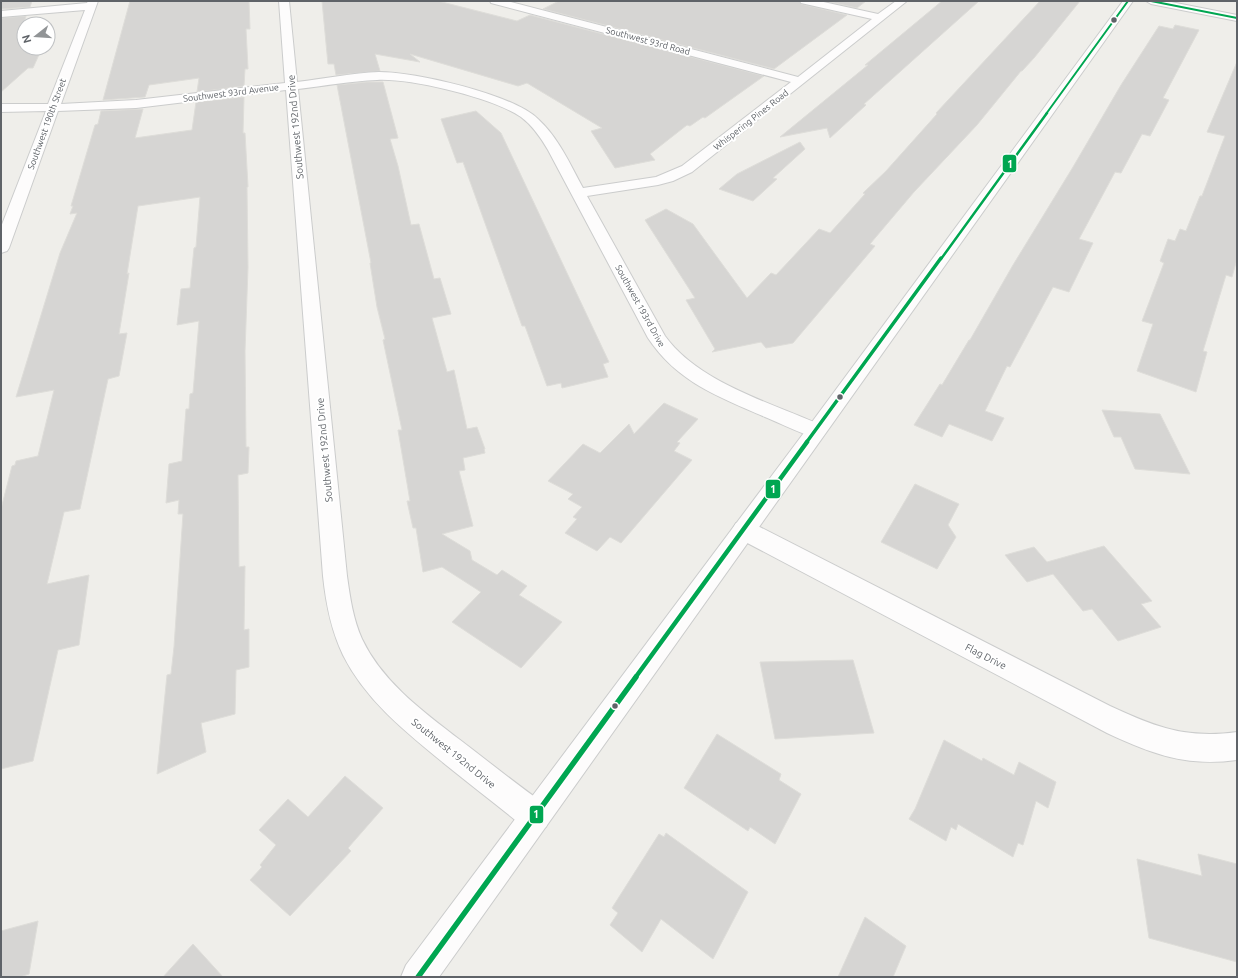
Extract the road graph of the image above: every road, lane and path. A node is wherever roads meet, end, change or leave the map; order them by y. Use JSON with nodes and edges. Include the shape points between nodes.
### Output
{"nodes":[{"id":1,"x":284,"y":1,"type":"edge"},
{"id":2,"x":495,"y":1,"type":"edge"},
{"id":3,"x":805,"y":1,"type":"edge"},
{"id":4,"x":902,"y":1,"type":"edge"},
{"id":5,"x":1128,"y":1,"type":"edge"},
{"id":6,"x":1151,"y":1,"type":"edge"},
{"id":7,"x":92,"y":3,"type":"edge"},
{"id":8,"x":1,"y":14,"type":"edge"},
{"id":9,"x":1234,"y":16,"type":"edge"},
{"id":10,"x":881,"y":18,"type":"junction"},
{"id":11,"x":800,"y":81,"type":"junction"},
{"id":12,"x":291,"y":86,"type":"junction"},
{"id":13,"x":54,"y":107,"type":"junction"},
{"id":14,"x":1,"y":108,"type":"edge"},
{"id":15,"x":526,"y":115,"type":"joint"},
{"id":16,"x":578,"y":193,"type":"junction"},
{"id":17,"x":17,"y":205,"type":"junction"},
{"id":18,"x":1,"y":207,"type":"edge"},
{"id":19,"x":1,"y":248,"type":"edge"},
{"id":20,"x":816,"y":431,"type":"junction"},
{"id":21,"x":744,"y":530,"type":"junction"},
{"id":22,"x":1237,"y":746,"type":"edge"},
{"id":23,"x":535,"y":816,"type":"junction"},
{"id":24,"x":418,"y":977,"type":"edge"}],
"edges":[{"from":1,"to":12,"type":"street","name":"Southwest 192nd Drive"},
{"from":2,"to":11,"type":"street","name":"Southwest 93rd Road"},
{"from":3,"to":10,"type":"street"},
{"from":4,"to":10,"type":"street","name":"Whispering Pines Road"},
{"from":5,"to":20,"type":"street"},
{"from":6,"to":9,"type":"street"},
{"from":7,"to":8,"type":"street"},
{"from":7,"to":13,"type":"street","name":"Southwest 190th Street"},
{"from":10,"to":11,"type":"street","name":"Whispering Pines Road"},
{"from":11,"to":16,"type":"street","name":"Whispering Pines Road","via":[[700,160],[678,174],[658,180]]},
{"from":12,"to":13,"type":"street","name":"Southwest 93rd Avenue","via":[[142,103]]},
{"from":12,"to":15,"type":"street","name":"Southwest 93rd Avenue","via":[[370,77],[411,78],[471,93]]},
{"from":12,"to":23,"type":"street","name":"Southwest 192nd Drive","via":[[333,552],[337,592],[344,624],[353,647],[384,694],[413,721]]},
{"from":13,"to":14,"type":"street","name":"Southwest 93rd Avenue"},
{"from":13,"to":17,"type":"street","name":"Southwest 190th Street"},
{"from":15,"to":16,"type":"street","name":"Southwest 193rd Drive","via":[[542,130]]},
{"from":16,"to":20,"type":"street","name":"Southwest 193rd Drive","via":[[657,338],[674,360],[706,382]]},
{"from":17,"to":18,"type":"street"},
{"from":17,"to":19,"type":"street","name":"Southwest 190th Street"},
{"from":20,"to":21,"type":"street"},
{"from":21,"to":22,"type":"street","name":"Flag Drive","via":[[1100,715],[1150,738],[1190,748],[1214,749]]},
{"from":21,"to":23,"type":"street"},
{"from":23,"to":24,"type":"street"}]}
